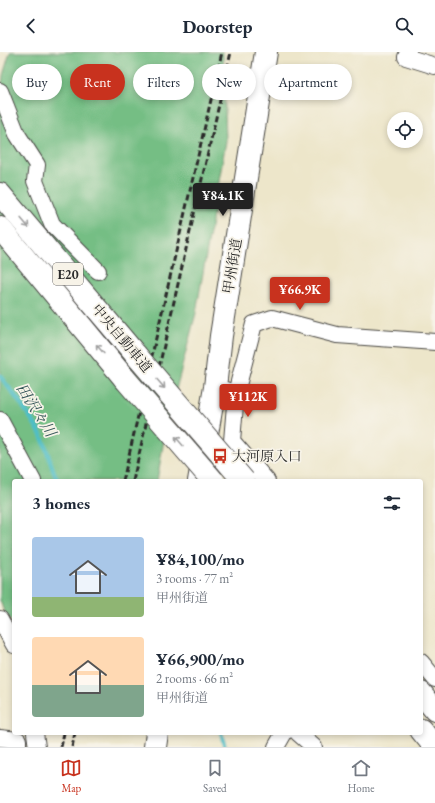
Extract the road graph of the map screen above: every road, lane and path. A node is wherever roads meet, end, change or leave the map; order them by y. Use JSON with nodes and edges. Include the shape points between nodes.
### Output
{"nodes":[{"id":1,"x":266,"y":52,"type":"edge"},
{"id":2,"x":408,"y":52,"type":"edge"},
{"id":3,"x":435,"y":66,"type":"edge"},
{"id":4,"x":0,"y":91,"type":"edge"},
{"id":5,"x":0,"y":194,"type":"edge"},
{"id":6,"x":0,"y":228,"type":"edge"},
{"id":7,"x":98,"y":271,"type":"dead end"},
{"id":8,"x":435,"y":342,"type":"edge"},
{"id":9,"x":226,"y":390,"type":"junction"},
{"id":10,"x":0,"y":420,"type":"edge"},
{"id":11,"x":32,"y":479,"type":"edge"},
{"id":12,"x":200,"y":479,"type":"edge"},
{"id":13,"x":211,"y":479,"type":"edge"},
{"id":14,"x":242,"y":479,"type":"edge"},
{"id":15,"x":265,"y":479,"type":"edge"},
{"id":16,"x":0,"y":619,"type":"edge"},
{"id":17,"x":12,"y":640,"type":"edge"},
{"id":18,"x":423,"y":664,"type":"edge"},
{"id":19,"x":435,"y":679,"type":"edge"},
{"id":20,"x":423,"y":695,"type":"edge"},
{"id":21,"x":435,"y":710,"type":"edge"},
{"id":22,"x":423,"y":732,"type":"edge"},
{"id":23,"x":35,"y":735,"type":"edge"},
{"id":24,"x":157,"y":735,"type":"edge"},
{"id":25,"x":283,"y":735,"type":"edge"},
{"id":26,"x":300,"y":735,"type":"edge"},
{"id":27,"x":0,"y":738,"type":"edge"},
{"id":28,"x":18,"y":747,"type":"edge"},
{"id":29,"x":37,"y":747,"type":"edge"},
{"id":30,"x":155,"y":747,"type":"edge"},
{"id":31,"x":276,"y":747,"type":"edge"},
{"id":32,"x":314,"y":747,"type":"edge"},
{"id":33,"x":435,"y":747,"type":"edge"}],
"edges":[{"from":1,"to":9,"type":"main road","name":"甲州街道","via":[[221,336]]},
{"from":2,"to":3,"type":"street","via":[[406,57]]},
{"from":4,"to":7,"type":"street","via":[[17,134],[37,165],[35,181],[52,224]]},
{"from":5,"to":14,"type":"main road","name":"中央自動車道","number":"E20","one_way":true,"bridge":true},
{"from":13,"to":6,"type":"main road","name":"中央自動車道","number":"E20","one_way":true,"bridge":true},
{"from":8,"to":9,"type":"street","via":[[337,335],[272,318],[254,324]]},
{"from":9,"to":12,"type":"main road","name":"甲州街道"},
{"from":9,"to":15,"type":"street","via":[[232,441]]},
{"from":10,"to":11,"type":"street"},
{"from":16,"to":17,"type":"street"},
{"from":18,"to":19,"type":"street"},
{"from":20,"to":21,"type":"main road"},
{"from":22,"to":33,"type":"main road"},
{"from":23,"to":29,"type":"street"},
{"from":24,"to":30,"type":"main road"},
{"from":25,"to":31,"type":"street"},
{"from":26,"to":32,"type":"street"},
{"from":27,"to":28,"type":"street","via":[[18,740]]}]}
